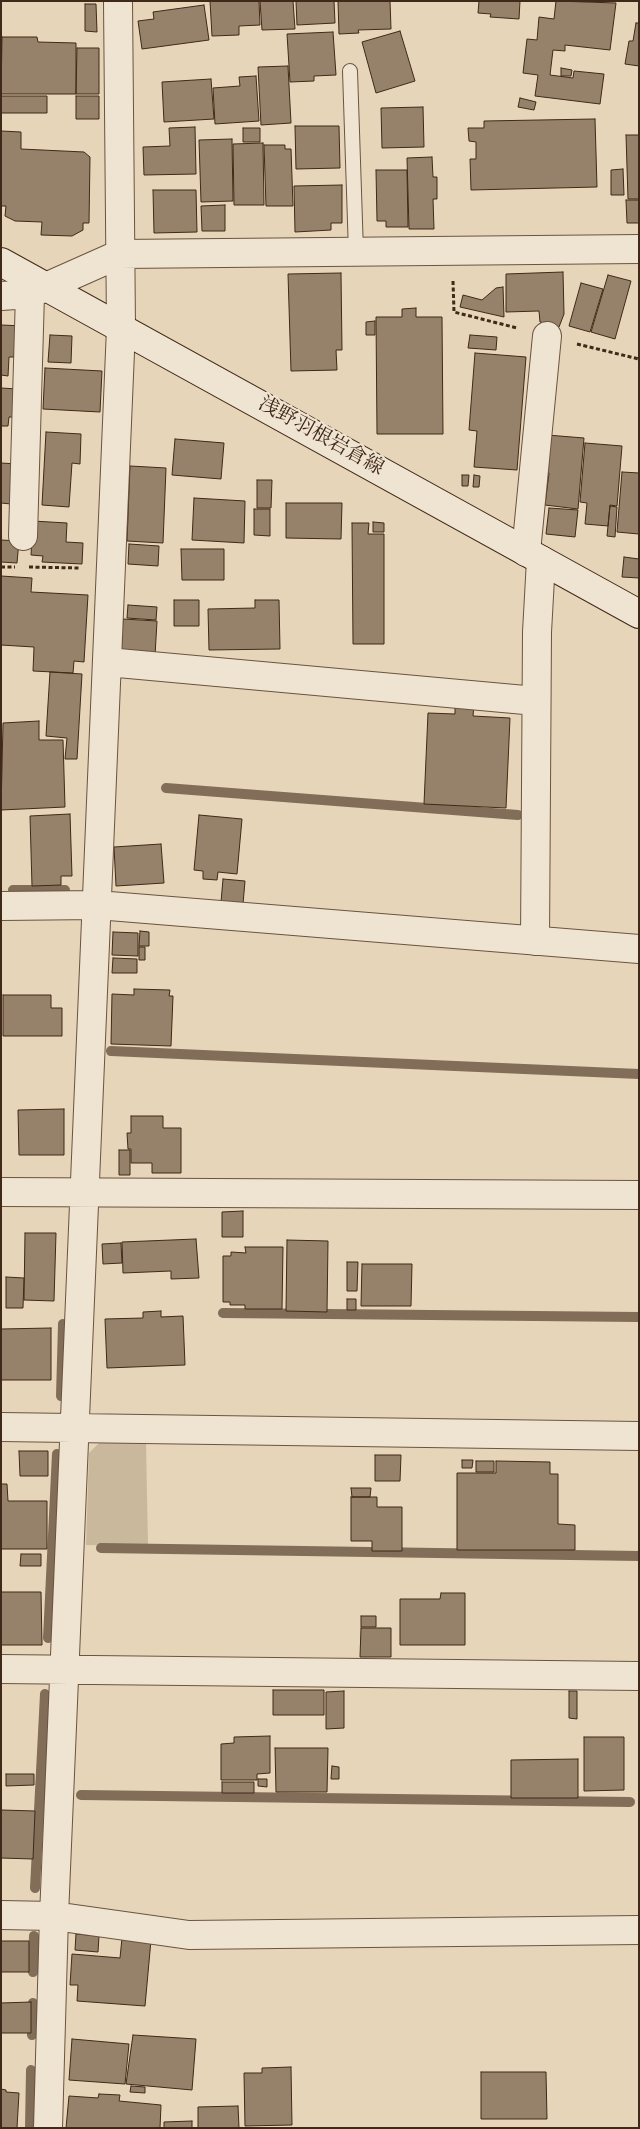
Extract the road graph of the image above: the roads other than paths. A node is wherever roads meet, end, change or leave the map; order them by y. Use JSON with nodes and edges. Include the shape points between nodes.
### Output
{"nodes":[{"id":1,"x":118,"y":1,"type":"edge"},
{"id":2,"x":350,"y":71,"type":"dead end"},
{"id":3,"x":639,"y":249,"type":"edge"},
{"id":4,"x":356,"y":252,"type":"junction"},
{"id":5,"x":120,"y":254,"type":"junction"},
{"id":6,"x":1,"y":262,"type":"edge"},
{"id":7,"x":39,"y":290,"type":"junction"},
{"id":8,"x":1,"y":296,"type":"edge"},
{"id":9,"x":121,"y":328,"type":"junction"},
{"id":10,"x":547,"y":336,"type":"dead end"},
{"id":11,"x":23,"y":536,"type":"dead end"},
{"id":12,"x":534,"y":556,"type":"junction"},
{"id":13,"x":639,"y":614,"type":"edge"},
{"id":14,"x":107,"y":662,"type":"junction"},
{"id":15,"x":536,"y":701,"type":"junction"},
{"id":16,"x":97,"y":905,"type":"junction"},
{"id":17,"x":1,"y":906,"type":"edge"},
{"id":18,"x":535,"y":940,"type":"junction"},
{"id":19,"x":639,"y":949,"type":"edge"},
{"id":20,"x":1,"y":1192,"type":"edge"},
{"id":21,"x":84,"y":1193,"type":"junction"},
{"id":22,"x":639,"y":1195,"type":"edge"},
{"id":23,"x":1,"y":1427,"type":"edge"},
{"id":24,"x":74,"y":1427,"type":"junction"},
{"id":25,"x":639,"y":1436,"type":"edge"},
{"id":26,"x":1,"y":1669,"type":"edge"},
{"id":27,"x":64,"y":1670,"type":"junction"},
{"id":28,"x":639,"y":1676,"type":"edge"},
{"id":29,"x":1,"y":1915,"type":"edge"},
{"id":30,"x":54,"y":1916,"type":"junction"},
{"id":31,"x":639,"y":1930,"type":"edge"},
{"id":32,"x":48,"y":2128,"type":"edge"}],
"edges":[{"from":1,"to":5,"type":"street"},
{"from":2,"to":4,"type":"lane"},
{"from":3,"to":4,"type":"street"},
{"from":4,"to":5,"type":"street"},
{"from":5,"to":7,"type":"street"},
{"from":5,"to":9,"type":"street"},
{"from":6,"to":7,"type":"street","name":"浅野羽根岩倉線"},
{"from":7,"to":8,"type":"street"},
{"from":7,"to":9,"type":"street","name":"浅野羽根岩倉線"},
{"from":7,"to":11,"type":"street"},
{"from":9,"to":12,"type":"street","name":"浅野羽根岩倉線"},
{"from":9,"to":14,"type":"street"},
{"from":10,"to":12,"type":"street"},
{"from":12,"to":13,"type":"street","name":"浅野羽根岩倉線"},
{"from":12,"to":15,"type":"street"},
{"from":14,"to":15,"type":"street"},
{"from":14,"to":16,"type":"street"},
{"from":15,"to":18,"type":"street"},
{"from":16,"to":17,"type":"street"},
{"from":16,"to":18,"type":"street"},
{"from":16,"to":21,"type":"street"},
{"from":18,"to":19,"type":"street"},
{"from":20,"to":21,"type":"street"},
{"from":21,"to":22,"type":"street"},
{"from":21,"to":24,"type":"street"},
{"from":23,"to":24,"type":"street"},
{"from":24,"to":25,"type":"street"},
{"from":24,"to":27,"type":"street"},
{"from":26,"to":27,"type":"street"},
{"from":27,"to":28,"type":"street"},
{"from":27,"to":30,"type":"street"},
{"from":29,"to":30,"type":"street"},
{"from":30,"to":31,"type":"street","via":[[189,1935]]},
{"from":30,"to":32,"type":"street"}]}
